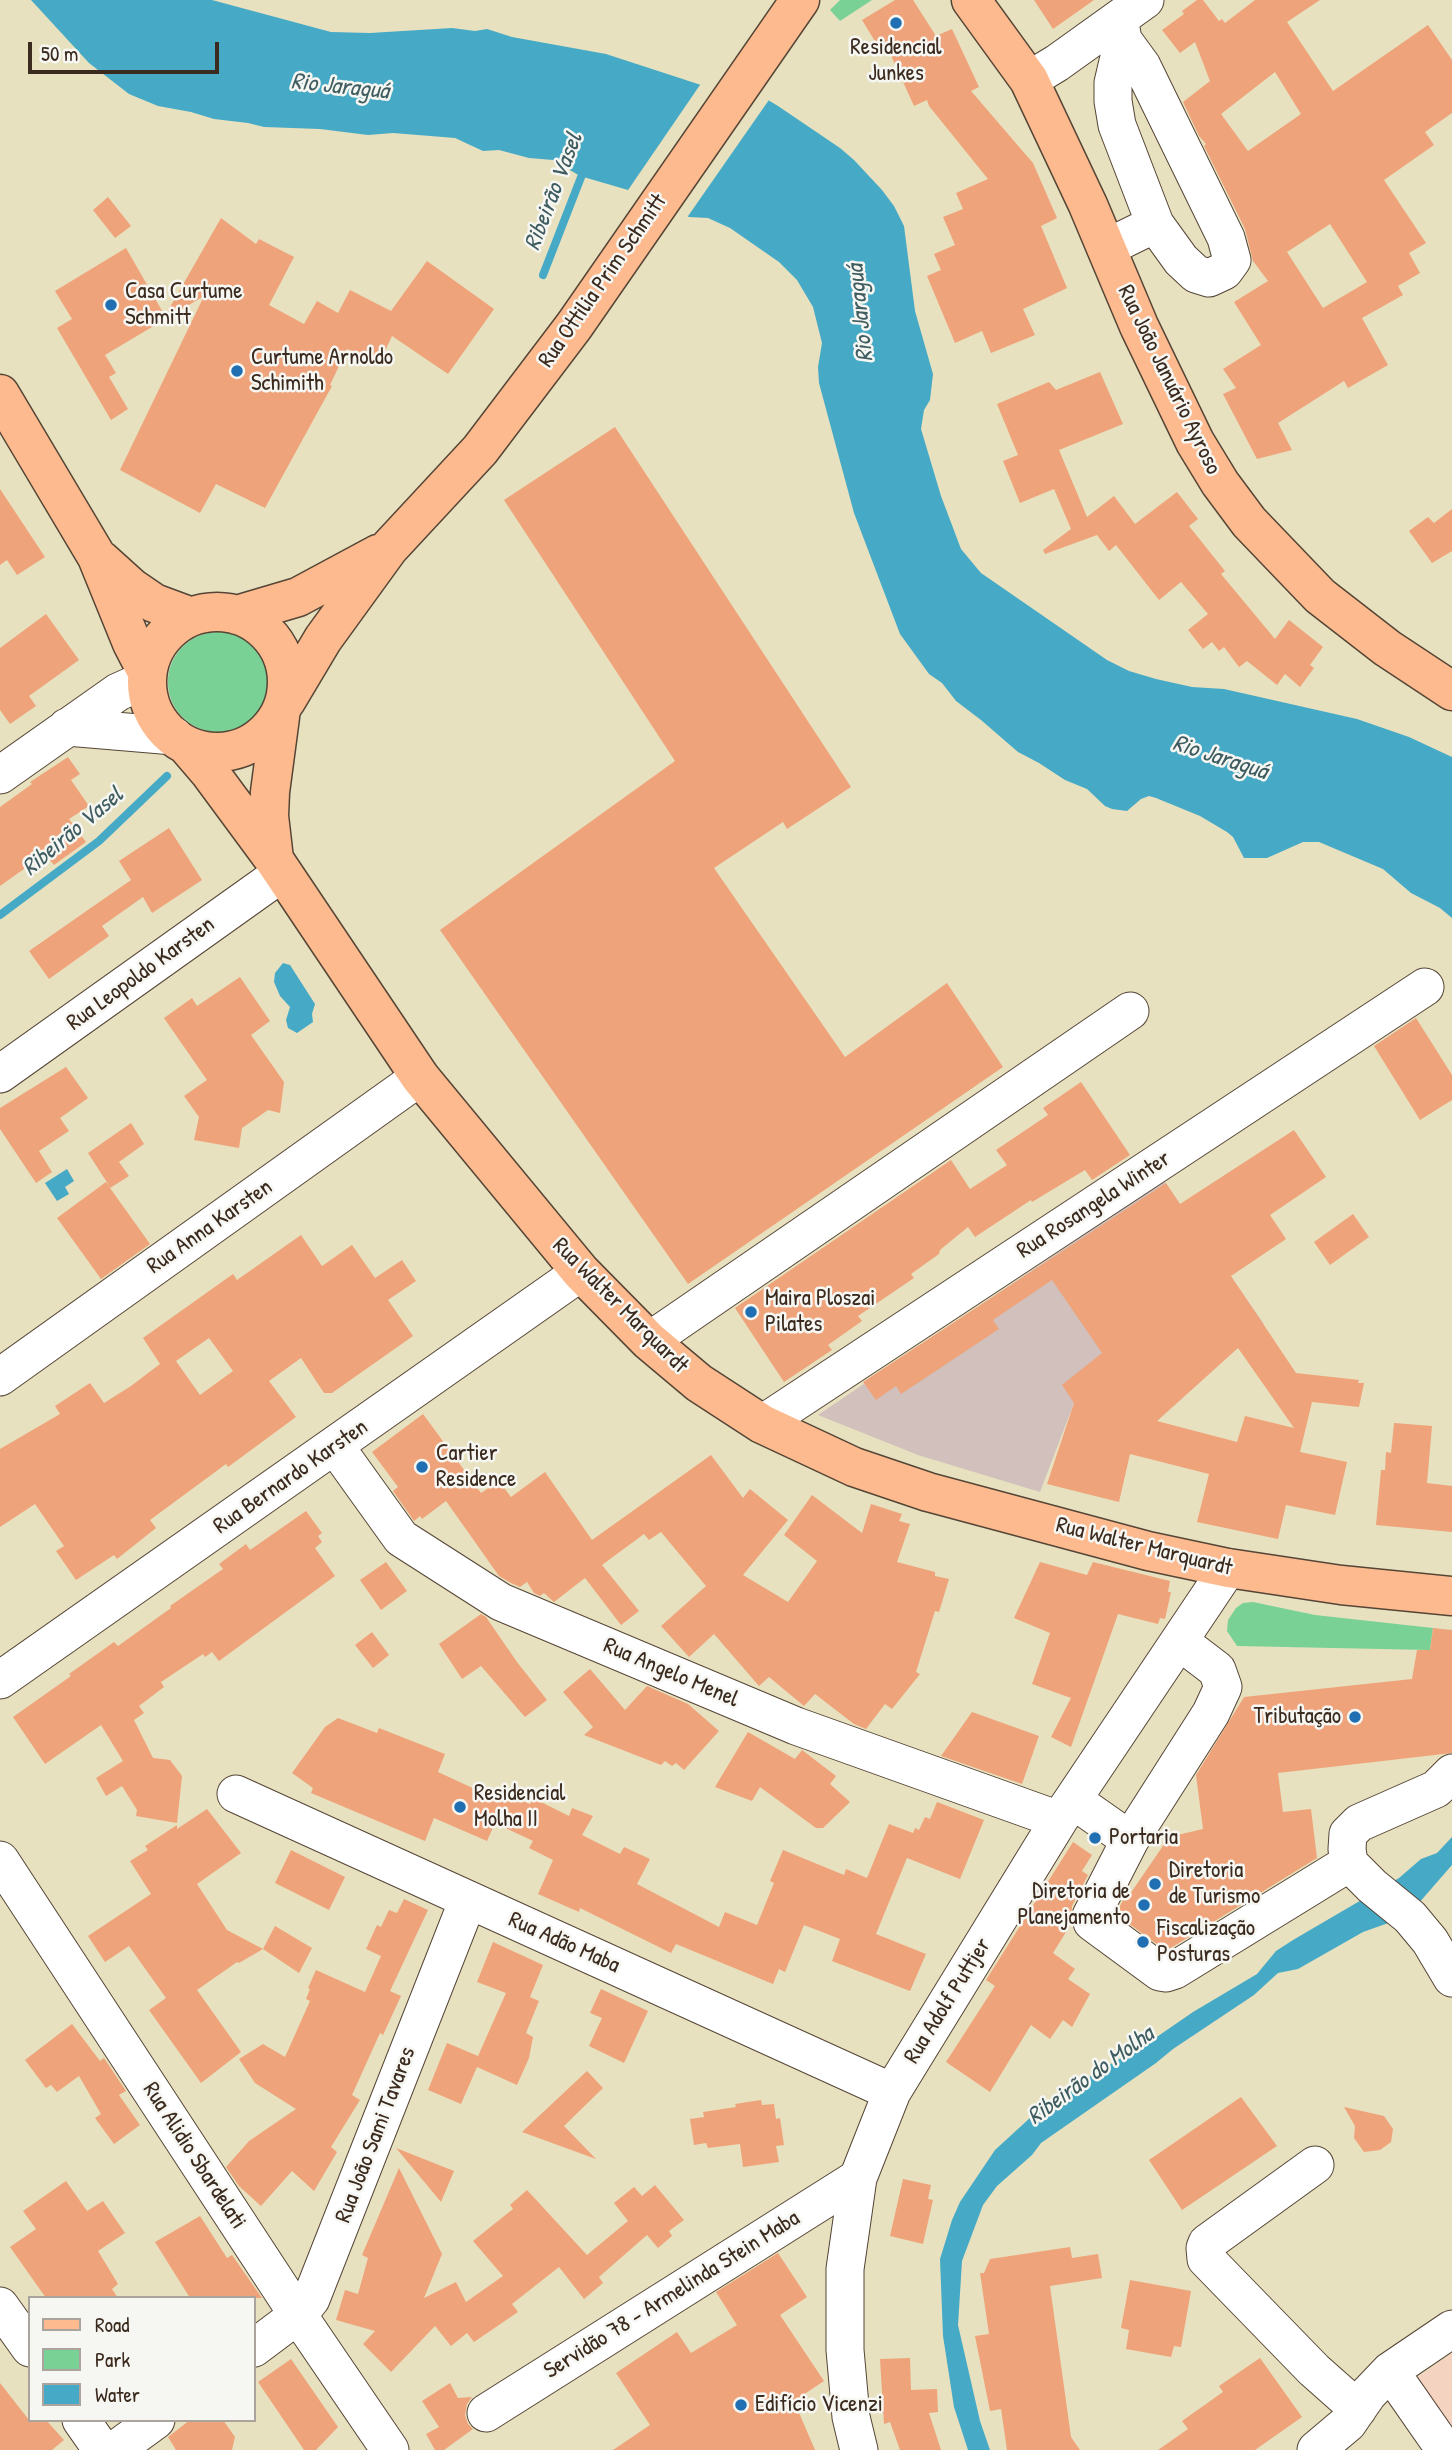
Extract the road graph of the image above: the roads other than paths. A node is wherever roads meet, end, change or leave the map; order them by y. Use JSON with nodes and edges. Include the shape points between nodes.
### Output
{"nodes":[{"id":1,"x":971,"y":0,"type":"edge"},
{"id":2,"x":795,"y":6,"type":"edge"},
{"id":3,"x":1129,"y":20,"type":"edge"},
{"id":4,"x":1029,"y":80,"type":"junction"},
{"id":5,"x":1155,"y":224,"type":"junction"},
{"id":6,"x":1105,"y":248,"type":"junction"},
{"id":7,"x":0,"y":394,"type":"edge"},
{"id":8,"x":388,"y":548,"type":"junction"},
{"id":9,"x":97,"y":556,"type":"junction"},
{"id":10,"x":237,"y":615,"type":"junction"},
{"id":11,"x":189,"y":616,"type":"junction"},
{"id":12,"x":147,"y":676,"type":"junction"},
{"id":13,"x":1447,"y":681,"type":"edge"},
{"id":14,"x":283,"y":709,"type":"junction"},
{"id":15,"x":67,"y":727,"type":"junction"},
{"id":16,"x":180,"y":741,"type":"junction"},
{"id":17,"x":0,"y":775,"type":"edge"},
{"id":18,"x":278,"y":867,"type":"junction"},
{"id":19,"x":1425,"y":987,"type":"dead end"},
{"id":20,"x":1130,"y":1011,"type":"dead end"},
{"id":21,"x":0,"y":1074,"type":"edge"},
{"id":22,"x":420,"y":1077,"type":"junction"},
{"id":23,"x":580,"y":1272,"type":"junction"},
{"id":24,"x":649,"y":1341,"type":"junction"},
{"id":25,"x":0,"y":1377,"type":"edge"},
{"id":26,"x":762,"y":1424,"type":"junction"},
{"id":27,"x":335,"y":1446,"type":"junction"},
{"id":28,"x":1228,"y":1568,"type":"junction"},
{"id":29,"x":1452,"y":1596,"type":"edge"},
{"id":30,"x":1179,"y":1642,"type":"junction"},
{"id":31,"x":0,"y":1680,"type":"edge"},
{"id":32,"x":1452,"y":1773,"type":"edge"},
{"id":33,"x":236,"y":1794,"type":"dead end"},
{"id":34,"x":1066,"y":1810,"type":"junction"},
{"id":35,"x":1130,"y":1840,"type":"junction"},
{"id":36,"x":0,"y":1860,"type":"edge"},
{"id":37,"x":1361,"y":1875,"type":"junction"},
{"id":38,"x":468,"y":1900,"type":"junction"},
{"id":39,"x":1448,"y":1954,"type":"edge"},
{"id":40,"x":892,"y":2091,"type":"junction"},
{"id":41,"x":1315,"y":2165,"type":"dead end"},
{"id":42,"x":858,"y":2178,"type":"junction"},
{"id":43,"x":0,"y":2306,"type":"edge"},
{"id":44,"x":298,"y":2315,"type":"junction"},
{"id":45,"x":1452,"y":2329,"type":"edge"},
{"id":46,"x":28,"y":2345,"type":"edge"},
{"id":47,"x":256,"y":2346,"type":"edge"},
{"id":48,"x":1390,"y":2371,"type":"junction"},
{"id":49,"x":1358,"y":2409,"type":"junction"},
{"id":50,"x":486,"y":2413,"type":"dead end"},
{"id":51,"x":82,"y":2422,"type":"edge"},
{"id":52,"x":153,"y":2422,"type":"edge"},
{"id":53,"x":102,"y":2450,"type":"edge"},
{"id":54,"x":115,"y":2450,"type":"edge"},
{"id":55,"x":390,"y":2450,"type":"edge"},
{"id":56,"x":859,"y":2450,"type":"edge"},
{"id":57,"x":1316,"y":2450,"type":"edge"},
{"id":58,"x":1445,"y":2450,"type":"edge"}],
"edges":[{"from":1,"to":4,"type":"main road","name":"Rua João Januário Ayroso"},
{"from":2,"to":8,"type":"main road","name":"Rua Ottilia Prim Schmitt","via":[[574,326],[480,450]]},
{"from":3,"to":4,"type":"street"},
{"from":3,"to":5,"type":"street","via":[[1113,101],[1117,125]]},
{"from":3,"to":5,"type":"street","via":[[1142,66],[1226,238],[1232,260],[1209,278],[1196,274]]},
{"from":4,"to":6,"type":"main road","name":"Rua João Januário Ayroso"},
{"from":5,"to":6,"type":"street"},
{"from":6,"to":13,"type":"main road","name":"Rua João Januário Ayroso","via":[[1195,442],[1249,522],[1320,596],[1387,648]]},
{"from":7,"to":9,"type":"main road"},
{"from":8,"to":10,"type":"main road","name":"Rua Ottilia Prim Schmitt","via":[[299,597]]},
{"from":8,"to":14,"type":"main road","name":"Rua Ottilia Prim Schmitt","via":[[323,639]]},
{"from":9,"to":11,"type":"main road","via":[[154,603]]},
{"from":9,"to":12,"type":"main road"},
{"from":10,"to":11,"type":"main road"},
{"from":10,"to":14,"type":"main road","via":[[257,624],[283,659],[287,678]]},
{"from":11,"to":12,"type":"main road","via":[[160,638]]},
{"from":12,"to":15,"type":"street"},
{"from":12,"to":16,"type":"main road","via":[[156,715]]},
{"from":14,"to":16,"type":"main road","via":[[253,742],[237,750],[220,752]]},
{"from":14,"to":18,"type":"main road","name":"Rua Walter Marquardt","via":[[270,792]]},
{"from":15,"to":16,"type":"street"},
{"from":15,"to":17,"type":"street"},
{"from":16,"to":18,"type":"main road","name":"Rua Walter Marquardt","via":[[210,773]]},
{"from":18,"to":21,"type":"street","name":"Rua Leopoldo Karsten"},
{"from":18,"to":22,"type":"main road","name":"Rua Walter Marquardt"},
{"from":19,"to":26,"type":"street","name":"Rua Rosangela Winter"},
{"from":20,"to":24,"type":"street"},
{"from":22,"to":23,"type":"main road","name":"Rua Walter Marquardt"},
{"from":22,"to":25,"type":"street","name":"Rua Anna Karsten"},
{"from":23,"to":24,"type":"main road","name":"Rua Walter Marquardt"},
{"from":23,"to":27,"type":"street","name":"Rua Bernardo Karsten"},
{"from":24,"to":26,"type":"main road","name":"Rua Walter Marquardt","via":[[699,1383]]},
{"from":26,"to":28,"type":"main road","name":"Rua Walter Marquardt","via":[[854,1467],[928,1492]]},
{"from":27,"to":31,"type":"street","name":"Rua Bernardo Karsten"},
{"from":27,"to":34,"type":"street","name":"Rua Angelo Menel","via":[[401,1538],[501,1602],[796,1726]]},
{"from":28,"to":29,"type":"main road","name":"Rua Walter Marquardt"},
{"from":28,"to":30,"type":"street","name":"Rua Adolf Puttjer"},
{"from":30,"to":34,"type":"street","name":"Rua Adolf Puttjer"},
{"from":30,"to":35,"type":"street","via":[[1217,1670],[1223,1687]]},
{"from":32,"to":37,"type":"street","via":[[1436,1789],[1359,1823],[1348,1834],[1347,1849]]},
{"from":33,"to":38,"type":"street","name":"Rua Adão Maba"},
{"from":34,"to":35,"type":"street","name":"Rua Angelo Menel"},
{"from":34,"to":40,"type":"street","name":"Rua Adolf Puttjer"},
{"from":35,"to":37,"type":"street","via":[[1092,1922],[1166,1973]]},
{"from":36,"to":44,"type":"street","name":"Rua Alidio Sbardelati"},
{"from":37,"to":39,"type":"street"},
{"from":38,"to":40,"type":"street","name":"Rua Adão Maba"},
{"from":38,"to":44,"type":"street","name":"Rua João Sami Tavares","via":[[311,2299]]},
{"from":40,"to":42,"type":"street","name":"Rua Adolf Puttjer"},
{"from":41,"to":49,"type":"street","via":[[1207,2243],[1206,2259]]},
{"from":42,"to":50,"type":"street","name":"Servidão 78 - Armelinda Stein Maba"},
{"from":42,"to":56,"type":"street","name":"Rua Adolf Puttjer","via":[[845,2269],[845,2350]]},
{"from":43,"to":46,"type":"street"},
{"from":44,"to":47,"type":"street","name":"Rua João Sami Tavares"},
{"from":44,"to":55,"type":"street","name":"Rua Alidio Sbardelati"},
{"from":45,"to":48,"type":"street"},
{"from":48,"to":49,"type":"street"},
{"from":48,"to":58,"type":"street"},
{"from":49,"to":57,"type":"street"},
{"from":51,"to":53,"type":"street"},
{"from":52,"to":54,"type":"street"}]}
